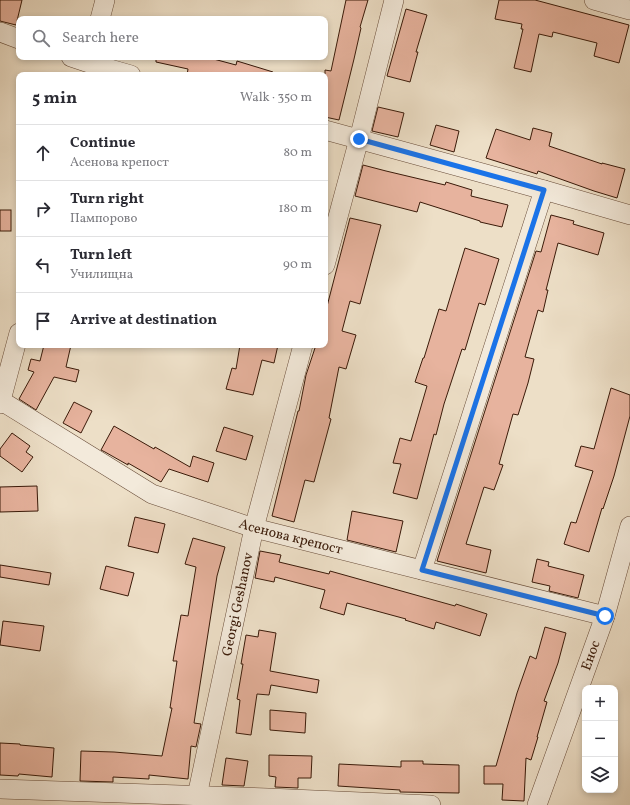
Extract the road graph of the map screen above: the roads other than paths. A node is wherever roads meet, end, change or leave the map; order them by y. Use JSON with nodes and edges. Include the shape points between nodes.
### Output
{"nodes":[{"id":1,"x":104,"y":0,"type":"edge"},
{"id":2,"x":394,"y":0,"type":"edge"},
{"id":3,"x":594,"y":0,"type":"edge"},
{"id":4,"x":630,"y":10,"type":"edge"},
{"id":5,"x":101,"y":16,"type":"edge"},
{"id":6,"x":0,"y":32,"type":"edge"},
{"id":7,"x":16,"y":38,"type":"edge"},
{"id":8,"x":78,"y":60,"type":"edge"},
{"id":9,"x":89,"y":65,"type":"edge"},
{"id":10,"x":118,"y":72,"type":"edge"},
{"id":11,"x":328,"y":131,"type":"edge"},
{"id":12,"x":359,"y":139,"type":"junction"},
{"id":13,"x":544,"y":190,"type":"junction"},
{"id":14,"x":630,"y":215,"type":"edge"},
{"id":15,"x":328,"y":254,"type":"edge"},
{"id":16,"x":16,"y":344,"type":"edge"},
{"id":17,"x":302,"y":348,"type":"edge"},
{"id":18,"x":0,"y":402,"type":"edge"},
{"id":19,"x":630,"y":526,"type":"edge"},
{"id":20,"x":254,"y":528,"type":"junction"},
{"id":21,"x":422,"y":570,"type":"junction"},
{"id":22,"x":605,"y":616,"type":"junction"},
{"id":23,"x":0,"y":789,"type":"edge"},
{"id":24,"x":197,"y":796,"type":"junction"},
{"id":25,"x":268,"y":802,"type":"edge"},
{"id":26,"x":431,"y":805,"type":"edge"},
{"id":27,"x":537,"y":805,"type":"edge"}],
"edges":[{"from":1,"to":5,"type":"street"},
{"from":2,"to":12,"type":"street"},
{"from":3,"to":4,"type":"street"},
{"from":6,"to":7,"type":"street"},
{"from":8,"to":9,"type":"street"},
{"from":9,"to":10,"type":"street"},
{"from":11,"to":12,"type":"street"},
{"from":12,"to":13,"type":"street"},
{"from":12,"to":15,"type":"street"},
{"from":13,"to":14,"type":"street"},
{"from":13,"to":21,"type":"street"},
{"from":16,"to":18,"type":"street"},
{"from":17,"to":20,"type":"street","name":"Georgi Geshanov"},
{"from":18,"to":20,"type":"street","name":"Асенова крепост","via":[[152,494]]},
{"from":19,"to":22,"type":"street","name":"Енос"},
{"from":20,"to":21,"type":"street","name":"Асенова крепост"},
{"from":20,"to":24,"type":"street","name":"Georgi Geshanov"},
{"from":21,"to":22,"type":"street","name":"Асенова крепост"},
{"from":22,"to":27,"type":"street","name":"Енос"},
{"from":23,"to":24,"type":"street"},
{"from":24,"to":25,"type":"street"},
{"from":25,"to":26,"type":"street"}]}
